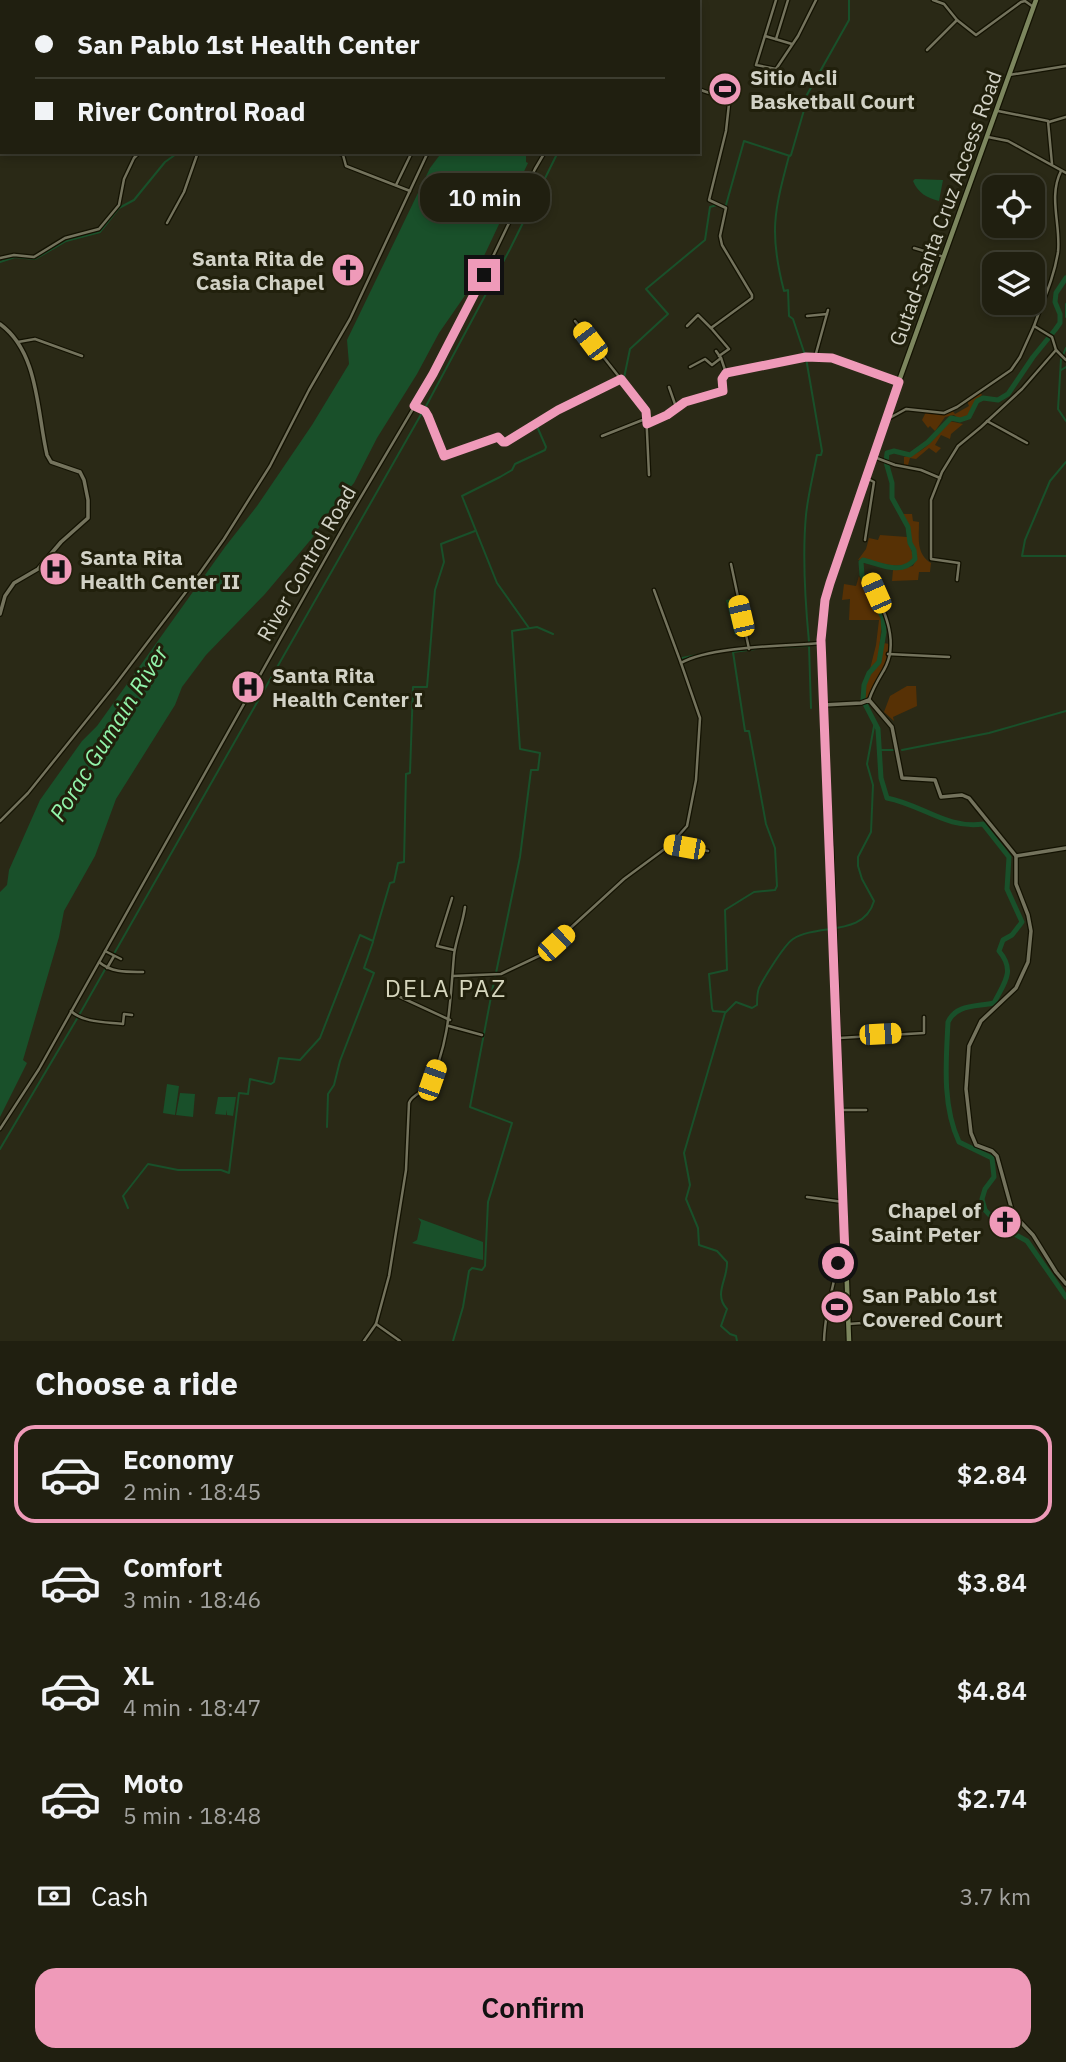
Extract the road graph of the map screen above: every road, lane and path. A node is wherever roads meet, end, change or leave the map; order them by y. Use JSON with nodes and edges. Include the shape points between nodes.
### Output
{"nodes":[{"id":1,"x":776,"y":0,"type":"edge"},
{"id":2,"x":788,"y":0,"type":"edge"},
{"id":3,"x":816,"y":0,"type":"edge"},
{"id":4,"x":933,"y":0,"type":"edge"},
{"id":5,"x":1037,"y":0,"type":"edge"},
{"id":6,"x":1034,"y":7,"type":"junction"},
{"id":7,"x":957,"y":20,"type":"junction"},
{"id":8,"x":765,"y":36,"type":"junction"},
{"id":9,"x":776,"y":39,"type":"junction"},
{"id":10,"x":792,"y":44,"type":"junction"},
{"id":11,"x":927,"y":50,"type":"dead end"},
{"id":12,"x":1066,"y":66,"type":"edge"},
{"id":13,"x":1009,"y":75,"type":"junction"},
{"id":14,"x":700,"y":89,"type":"edge"},
{"id":15,"x":996,"y":112,"type":"junction"},
{"id":16,"x":1066,"y":117,"type":"edge"},
{"id":17,"x":1048,"y":122,"type":"junction"},
{"id":18,"x":987,"y":138,"type":"junction"},
{"id":19,"x":138,"y":154,"type":"edge"},
{"id":20,"x":197,"y":154,"type":"edge"},
{"id":21,"x":341,"y":154,"type":"edge"},
{"id":22,"x":411,"y":154,"type":"edge"},
{"id":23,"x":427,"y":154,"type":"edge"},
{"id":24,"x":544,"y":154,"type":"edge"},
{"id":25,"x":1052,"y":164,"type":"junction"},
{"id":26,"x":1061,"y":171,"type":"junction"},
{"id":27,"x":1066,"y":173,"type":"edge"},
{"id":28,"x":396,"y":185,"type":"junction"},
{"id":29,"x":411,"y":191,"type":"junction"},
{"id":30,"x":167,"y":223,"type":"dead end"},
{"id":31,"x":914,"y":248,"type":"dead end"},
{"id":32,"x":944,"y":257,"type":"junction"},
{"id":33,"x":0,"y":258,"type":"edge"},
{"id":34,"x":807,"y":316,"type":"dead end"},
{"id":35,"x":575,"y":321,"type":"dead end"},
{"id":36,"x":0,"y":324,"type":"edge"},
{"id":37,"x":687,"y":326,"type":"dead end"},
{"id":38,"x":1034,"y":326,"type":"junction"},
{"id":39,"x":711,"y":328,"type":"junction"},
{"id":40,"x":18,"y":342,"type":"junction"},
{"id":41,"x":1056,"y":350,"type":"junction"},
{"id":42,"x":716,"y":351,"type":"dead end"},
{"id":43,"x":82,"y":356,"type":"dead end"},
{"id":44,"x":720,"y":357,"type":"junction"},
{"id":45,"x":815,"y":357,"type":"junction"},
{"id":46,"x":1065,"y":359,"type":"edge"},
{"id":47,"x":690,"y":367,"type":"dead end"},
{"id":48,"x":726,"y":373,"type":"junction"},
{"id":49,"x":622,"y":380,"type":"junction"},
{"id":50,"x":899,"y":382,"type":"junction"},
{"id":51,"x":669,"y":387,"type":"dead end"},
{"id":52,"x":414,"y":406,"type":"junction"},
{"id":53,"x":676,"y":407,"type":"junction"},
{"id":54,"x":645,"y":419,"type":"junction"},
{"id":55,"x":886,"y":420,"type":"junction"},
{"id":56,"x":987,"y":421,"type":"junction"},
{"id":57,"x":647,"y":424,"type":"junction"},
{"id":58,"x":602,"y":436,"type":"dead end"},
{"id":59,"x":1027,"y":443,"type":"dead end"},
{"id":60,"x":874,"y":457,"type":"junction"},
{"id":61,"x":649,"y":475,"type":"dead end"},
{"id":62,"x":866,"y":478,"type":"junction"},
{"id":63,"x":940,"y":478,"type":"junction"},
{"id":64,"x":865,"y":540,"type":"dead end"},
{"id":65,"x":731,"y":564,"type":"dead end"},
{"id":66,"x":870,"y":579,"type":"dead end"},
{"id":67,"x":957,"y":580,"type":"dead end"},
{"id":68,"x":654,"y":590,"type":"dead end"},
{"id":69,"x":0,"y":614,"type":"edge"},
{"id":70,"x":821,"y":643,"type":"junction"},
{"id":71,"x":749,"y":649,"type":"junction"},
{"id":72,"x":888,"y":654,"type":"junction"},
{"id":73,"x":949,"y":657,"type":"dead end"},
{"id":74,"x":681,"y":663,"type":"junction"},
{"id":75,"x":865,"y":701,"type":"junction"},
{"id":76,"x":823,"y":705,"type":"junction"},
{"id":77,"x":0,"y":821,"type":"edge"},
{"id":78,"x":670,"y":845,"type":"junction"},
{"id":79,"x":1066,"y":848,"type":"edge"},
{"id":80,"x":708,"y":851,"type":"dead end"},
{"id":81,"x":1016,"y":856,"type":"junction"},
{"id":82,"x":452,"y":898,"type":"dead end"},
{"id":83,"x":465,"y":906,"type":"dead end"},
{"id":84,"x":455,"y":950,"type":"junction"},
{"id":85,"x":105,"y":951,"type":"junction"},
{"id":86,"x":114,"y":956,"type":"junction"},
{"id":87,"x":121,"y":959,"type":"dead end"},
{"id":88,"x":99,"y":962,"type":"junction"},
{"id":89,"x":107,"y":968,"type":"junction"},
{"id":90,"x":143,"y":972,"type":"dead end"},
{"id":91,"x":453,"y":976,"type":"junction"},
{"id":92,"x":398,"y":996,"type":"dead end"},
{"id":93,"x":71,"y":1011,"type":"junction"},
{"id":94,"x":132,"y":1016,"type":"dead end"},
{"id":95,"x":923,"y":1017,"type":"dead end"},
{"id":96,"x":450,"y":1020,"type":"junction"},
{"id":97,"x":449,"y":1026,"type":"junction"},
{"id":98,"x":482,"y":1035,"type":"dead end"},
{"id":99,"x":838,"y":1038,"type":"junction"},
{"id":100,"x":840,"y":1110,"type":"junction"},
{"id":101,"x":866,"y":1110,"type":"dead end"},
{"id":102,"x":0,"y":1129,"type":"edge"},
{"id":103,"x":807,"y":1196,"type":"dead end"},
{"id":104,"x":843,"y":1202,"type":"junction"},
{"id":105,"x":845,"y":1255,"type":"junction"},
{"id":106,"x":1066,"y":1284,"type":"edge"},
{"id":107,"x":933,"y":1318,"type":"dead end"},
{"id":108,"x":376,"y":1324,"type":"junction"},
{"id":109,"x":848,"y":1324,"type":"junction"},
{"id":110,"x":364,"y":1341,"type":"edge"},
{"id":111,"x":400,"y":1341,"type":"edge"},
{"id":112,"x":824,"y":1341,"type":"edge"},
{"id":113,"x":849,"y":1341,"type":"edge"}],
"edges":[{"from":1,"to":8,"type":"street"},
{"from":2,"to":9,"type":"street"},
{"from":3,"to":10,"type":"street"},
{"from":4,"to":7,"type":"street","via":[[944,4]]},
{"from":5,"to":6,"type":"main road","name":"Gutad-Santa Cruz Access Road"},
{"from":6,"to":7,"type":"street","via":[[1021,2],[976,35]]},
{"from":6,"to":13,"type":"main road","name":"Gutad-Santa Cruz Access Road"},
{"from":7,"to":11,"type":"street"},
{"from":8,"to":9,"type":"street"},
{"from":8,"to":10,"type":"street","via":[[756,65],[776,69]]},
{"from":9,"to":10,"type":"street"},
{"from":12,"to":13,"type":"street"},
{"from":13,"to":15,"type":"main road","name":"Gutad-Santa Cruz Access Road"},
{"from":14,"to":39,"type":"street","via":[[720,95],[729,104],[709,200],[726,208],[722,246],[752,295]]},
{"from":15,"to":17,"type":"street"},
{"from":15,"to":18,"type":"main road","name":"Gutad-Santa Cruz Access Road"},
{"from":16,"to":17,"type":"street"},
{"from":17,"to":25,"type":"street"},
{"from":18,"to":25,"type":"street","via":[[1008,141]]},
{"from":18,"to":32,"type":"main road","name":"Gutad-Santa Cruz Access Road"},
{"from":19,"to":33,"type":"street","via":[[124,179],[119,205],[99,229],[65,238],[34,257]]},
{"from":20,"to":30,"type":"street"},
{"from":21,"to":28,"type":"street","via":[[346,166]]},
{"from":22,"to":28,"type":"street"},
{"from":23,"to":29,"type":"street"},
{"from":24,"to":52,"type":"street","name":"River Control Road"},
{"from":25,"to":26,"type":"street"},
{"from":26,"to":27,"type":"street"},
{"from":26,"to":38,"type":"street","via":[[1055,206],[1058,250]]},
{"from":28,"to":29,"type":"street"},
{"from":29,"to":77,"type":"street","via":[[350,319],[267,471],[224,539],[115,685]]},
{"from":31,"to":32,"type":"street"},
{"from":32,"to":50,"type":"main road","name":"Gutad-Santa Cruz Access Road"},
{"from":34,"to":45,"type":"street","via":[[828,312]]},
{"from":35,"to":49,"type":"street"},
{"from":36,"to":40,"type":"street"},
{"from":37,"to":39,"type":"street","via":[[698,316]]},
{"from":38,"to":41,"type":"street","via":[[1052,337]]},
{"from":38,"to":55,"type":"street","via":[[1011,370],[957,407],[944,413],[906,409]]},
{"from":39,"to":44,"type":"street","via":[[729,349]]},
{"from":40,"to":43,"type":"street","via":[[35,340]]},
{"from":40,"to":69,"type":"street","via":[[39,400],[47,456],[51,462],[80,472],[88,514],[38,569],[14,583]]},
{"from":41,"to":46,"type":"street"},
{"from":41,"to":56,"type":"street"},
{"from":42,"to":44,"type":"street"},
{"from":44,"to":47,"type":"street","via":[[712,365],[705,359]]},
{"from":44,"to":48,"type":"street"},
{"from":45,"to":48,"type":"street"},
{"from":45,"to":50,"type":"street","via":[[832,358]]},
{"from":48,"to":53,"type":"street","via":[[723,391]]},
{"from":49,"to":52,"type":"street","via":[[558,410],[506,442],[498,437],[444,456],[425,411]]},
{"from":49,"to":54,"type":"street","via":[[646,411]]},
{"from":50,"to":55,"type":"main road","name":"Gutad-Santa Cruz Access Road"},
{"from":51,"to":53,"type":"street"},
{"from":52,"to":85,"type":"street","name":"River Control Road"},
{"from":53,"to":57,"type":"street"},
{"from":54,"to":57,"type":"street"},
{"from":54,"to":58,"type":"street"},
{"from":55,"to":60,"type":"main road","name":"Gutad-Santa Cruz Access Road"},
{"from":56,"to":59,"type":"street"},
{"from":56,"to":63,"type":"street","via":[[958,446]]},
{"from":57,"to":61,"type":"street"},
{"from":60,"to":62,"type":"main road","name":"Gutad-Santa Cruz Access Road"},
{"from":60,"to":63,"type":"street"},
{"from":62,"to":64,"type":"street","via":[[874,482]]},
{"from":62,"to":70,"type":"main road","name":"Gutad-Santa Cruz Access Road","via":[[825,600]]},
{"from":63,"to":67,"type":"street","via":[[931,500],[931,559],[959,563]]},
{"from":65,"to":71,"type":"street"},
{"from":66,"to":72,"type":"street","via":[[889,622]]},
{"from":68,"to":74,"type":"street"},
{"from":70,"to":71,"type":"street"},
{"from":70,"to":76,"type":"main road","name":"Gutad-Santa Cruz Access Road"},
{"from":71,"to":74,"type":"street"},
{"from":72,"to":73,"type":"street"},
{"from":72,"to":75,"type":"street","via":[[885,669]]},
{"from":74,"to":78,"type":"street","via":[[700,718],[700,734],[687,826]]},
{"from":75,"to":76,"type":"street"},
{"from":75,"to":81,"type":"street","via":[[892,727],[902,778],[936,780],[943,797],[966,796]]},
{"from":76,"to":99,"type":"main road","name":"Gutad-Santa Cruz Access Road"},
{"from":78,"to":80,"type":"street"},
{"from":78,"to":91,"type":"street","via":[[529,962],[501,974]]},
{"from":79,"to":81,"type":"street"},
{"from":81,"to":106,"type":"street","via":[[1016,884],[1031,925],[1028,962],[1016,988],[981,1021],[969,1046],[966,1076],[971,1133],[976,1145],[997,1156],[1013,1214]]},
{"from":82,"to":84,"type":"street","via":[[438,946]]},
{"from":83,"to":84,"type":"street"},
{"from":84,"to":91,"type":"street"},
{"from":85,"to":86,"type":"street"},
{"from":85,"to":88,"type":"street","name":"River Control Road"},
{"from":86,"to":87,"type":"street"},
{"from":86,"to":89,"type":"street"},
{"from":88,"to":89,"type":"street"},
{"from":88,"to":93,"type":"street","name":"River Control Road"},
{"from":89,"to":90,"type":"street"},
{"from":91,"to":96,"type":"street"},
{"from":92,"to":96,"type":"street"},
{"from":93,"to":94,"type":"street","via":[[88,1020],[123,1024],[124,1014]]},
{"from":93,"to":102,"type":"street","name":"River Control Road"},
{"from":95,"to":99,"type":"street","via":[[924,1033]]},
{"from":96,"to":97,"type":"street"},
{"from":97,"to":98,"type":"street"},
{"from":97,"to":108,"type":"street","via":[[429,1085],[409,1103],[406,1170],[390,1276]]},
{"from":99,"to":100,"type":"main road","name":"Gutad-Santa Cruz Access Road"},
{"from":100,"to":101,"type":"street"},
{"from":100,"to":104,"type":"main road","name":"Gutad-Santa Cruz Access Road"},
{"from":103,"to":104,"type":"street"},
{"from":104,"to":105,"type":"main road","name":"Gutad-Santa Cruz Access Road"},
{"from":105,"to":109,"type":"main road","name":"Gutad-Santa Cruz Access Road"},
{"from":105,"to":112,"type":"street","via":[[839,1259],[825,1316]]},
{"from":107,"to":109,"type":"street"},
{"from":108,"to":110,"type":"street"},
{"from":108,"to":111,"type":"street"},
{"from":109,"to":113,"type":"main road","name":"Gutad-Santa Cruz Access Road"}]}
